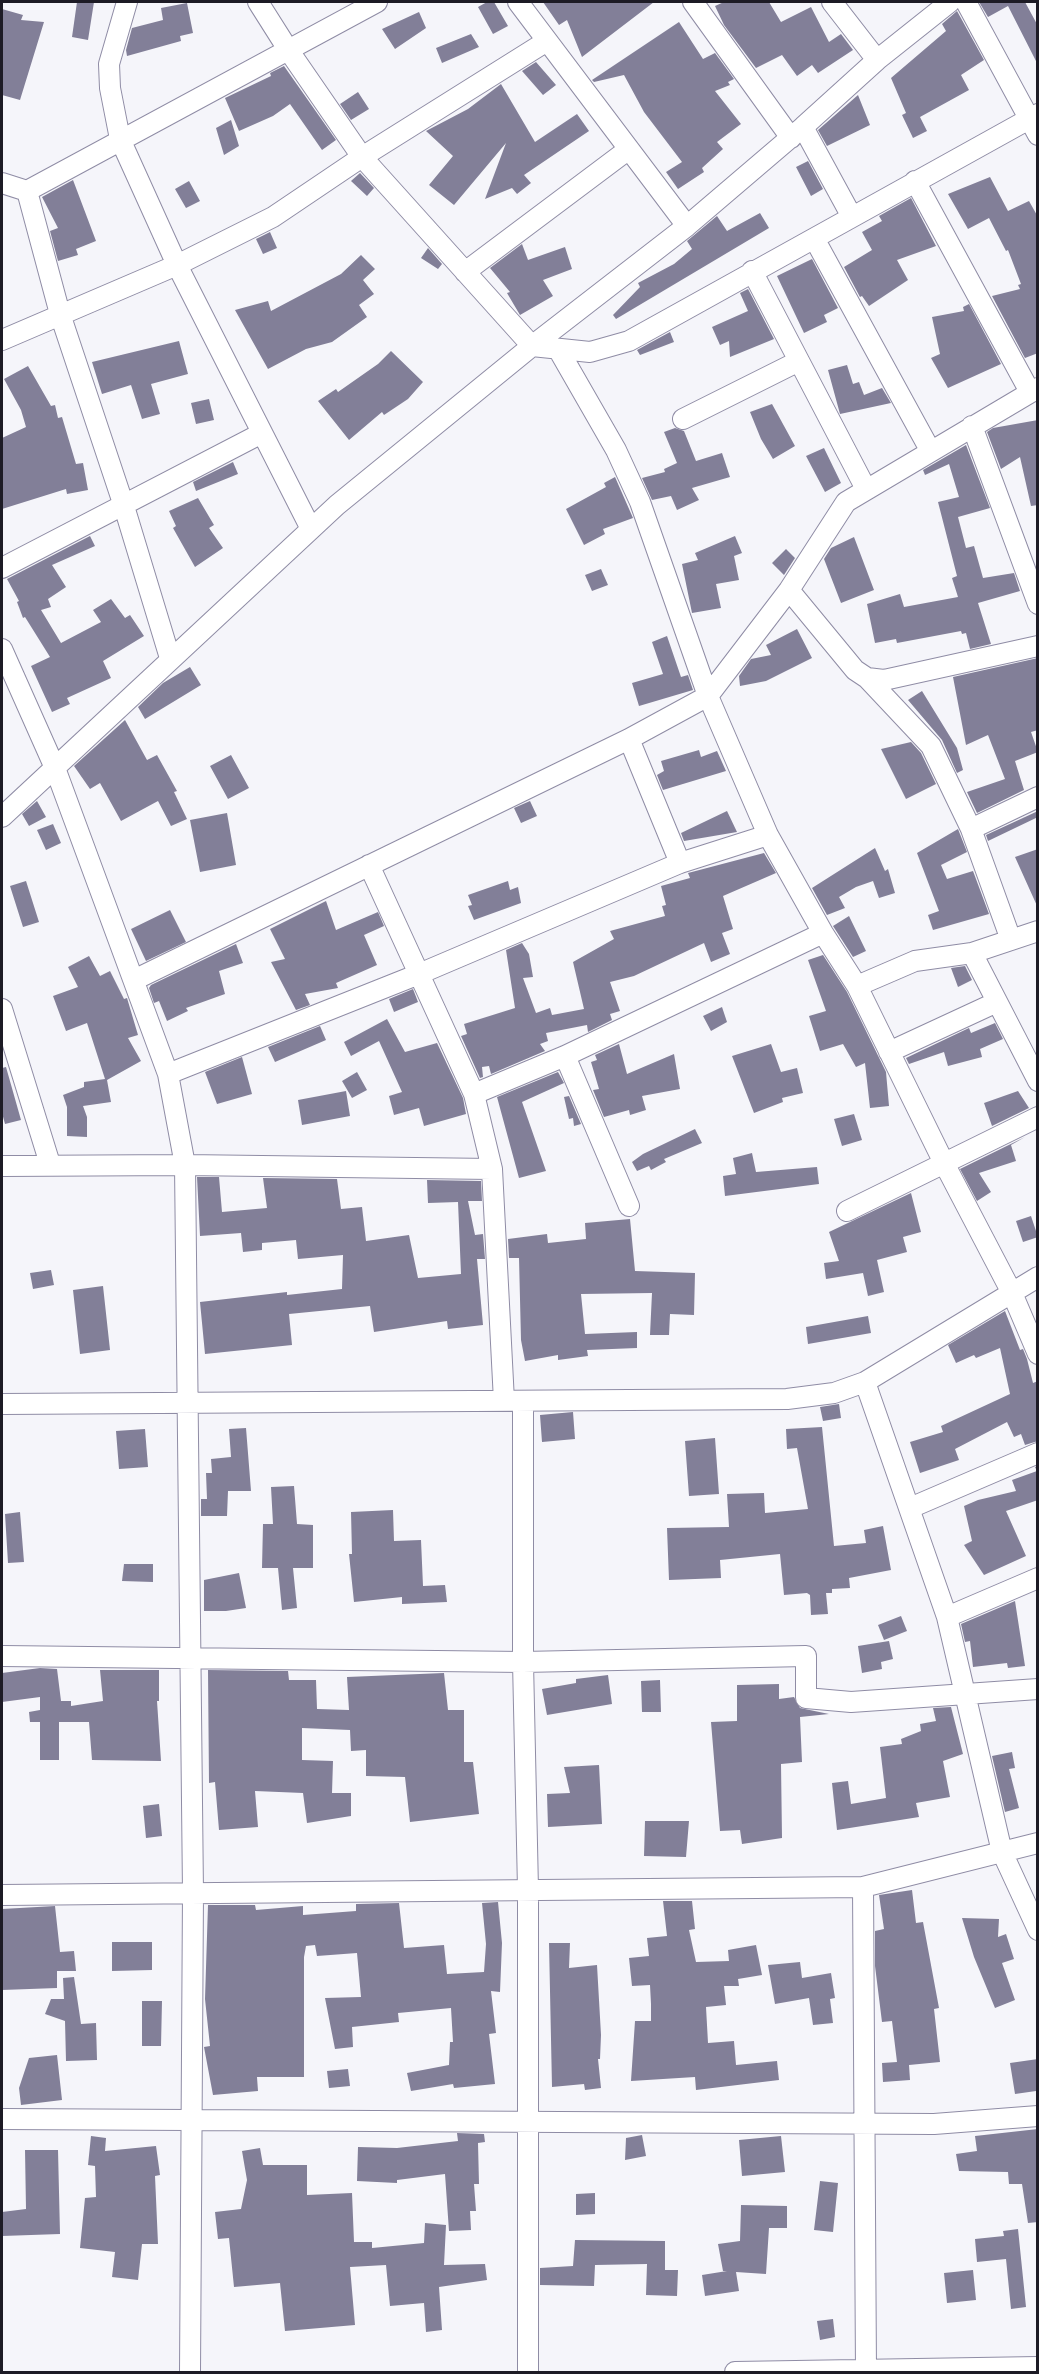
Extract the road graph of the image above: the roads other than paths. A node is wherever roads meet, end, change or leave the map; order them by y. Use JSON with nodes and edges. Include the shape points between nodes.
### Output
{"nodes":[{"id":1,"x":127,"y":2,"type":"edge"},
{"id":2,"x":258,"y":2,"type":"edge"},
{"id":3,"x":377,"y":2,"type":"edge"},
{"id":4,"x":518,"y":2,"type":"edge"},
{"id":5,"x":693,"y":2,"type":"edge"},
{"id":6,"x":832,"y":2,"type":"edge"},
{"id":7,"x":950,"y":2,"type":"edge"},
{"id":8,"x":966,"y":2,"type":"edge"},
{"id":9,"x":547,"y":41,"type":"junction"},
{"id":10,"x":289,"y":51,"type":"junction"},
{"id":11,"x":876,"y":60,"type":"junction"},
{"id":12,"x":1035,"y":122,"type":"edge"},
{"id":13,"x":797,"y":132,"type":"junction"},
{"id":14,"x":120,"y":139,"type":"junction"},
{"id":15,"x":629,"y":149,"type":"junction"},
{"id":16,"x":362,"y":157,"type":"junction"},
{"id":17,"x":915,"y":181,"type":"junction"},
{"id":18,"x":2,"y":183,"type":"edge"},
{"id":19,"x":27,"y":191,"type":"junction"},
{"id":20,"x":852,"y":217,"type":"junction"},
{"id":21,"x":687,"y":226,"type":"junction"},
{"id":22,"x":815,"y":240,"type":"junction"},
{"id":23,"x":177,"y":265,"type":"junction"},
{"id":24,"x":752,"y":271,"type":"junction"},
{"id":25,"x":465,"y":272,"type":"junction"},
{"id":26,"x":60,"y":314,"type":"junction"},
{"id":27,"x":2,"y":340,"type":"edge"},
{"id":28,"x":532,"y":346,"type":"junction"},
{"id":29,"x":558,"y":349,"type":"junction"},
{"id":30,"x":799,"y":361,"type":"junction"},
{"id":31,"x":1034,"y":390,"type":"edge"},
{"id":32,"x":683,"y":419,"type":"dead end"},
{"id":33,"x":972,"y":426,"type":"junction"},
{"id":34,"x":262,"y":433,"type":"junction"},
{"id":35,"x":930,"y":450,"type":"junction"},
{"id":36,"x":866,"y":489,"type":"junction"},
{"id":37,"x":123,"y":502,"type":"junction"},
{"id":38,"x":311,"y":529,"type":"junction"},
{"id":39,"x":2,"y":568,"type":"edge"},
{"id":40,"x":789,"y":590,"type":"junction"},
{"id":41,"x":1038,"y":604,"type":"edge"},
{"id":42,"x":1038,"y":646,"type":"edge"},
{"id":43,"x":2,"y":649,"type":"edge"},
{"id":44,"x":170,"y":658,"type":"junction"},
{"id":45,"x":867,"y":678,"type":"junction"},
{"id":46,"x":708,"y":696,"type":"junction"},
{"id":47,"x":629,"y":738,"type":"junction"},
{"id":48,"x":55,"y":768,"type":"junction"},
{"id":49,"x":1038,"y":797,"type":"edge"},
{"id":50,"x":2,"y":817,"type":"edge"},
{"id":51,"x":971,"y":829,"type":"junction"},
{"id":52,"x":768,"y":836,"type":"junction"},
{"id":53,"x":680,"y":863,"type":"junction"},
{"id":54,"x":369,"y":865,"type":"junction"},
{"id":55,"x":1038,"y":931,"type":"edge"},
{"id":56,"x":823,"y":933,"type":"junction"},
{"id":57,"x":1011,"y":940,"type":"junction"},
{"id":58,"x":972,"y":953,"type":"junction"},
{"id":59,"x":419,"y":974,"type":"junction"},
{"id":60,"x":134,"y":980,"type":"junction"},
{"id":61,"x":857,"y":986,"type":"junction"},
{"id":62,"x":997,"y":1002,"type":"junction"},
{"id":63,"x":2,"y":1009,"type":"edge"},
{"id":64,"x":888,"y":1052,"type":"junction"},
{"id":65,"x":565,"y":1056,"type":"junction"},
{"id":66,"x":168,"y":1074,"type":"junction"},
{"id":67,"x":1038,"y":1081,"type":"edge"},
{"id":68,"x":474,"y":1094,"type":"junction"},
{"id":69,"x":1038,"y":1117,"type":"edge"},
{"id":70,"x":944,"y":1163,"type":"junction"},
{"id":71,"x":50,"y":1164,"type":"junction"},
{"id":72,"x":185,"y":1165,"type":"junction"},
{"id":73,"x":2,"y":1166,"type":"edge"},
{"id":74,"x":492,"y":1169,"type":"junction"},
{"id":75,"x":629,"y":1206,"type":"dead end"},
{"id":76,"x":848,"y":1211,"type":"dead end"},
{"id":77,"x":1038,"y":1277,"type":"edge"},
{"id":78,"x":1012,"y":1293,"type":"junction"},
{"id":79,"x":1038,"y":1354,"type":"edge"},
{"id":80,"x":865,"y":1382,"type":"junction"},
{"id":81,"x":513,"y":1402,"type":"junction"},
{"id":82,"x":190,"y":1403,"type":"junction"},
{"id":83,"x":2,"y":1404,"type":"edge"},
{"id":84,"x":1038,"y":1453,"type":"edge"},
{"id":85,"x":910,"y":1508,"type":"junction"},
{"id":86,"x":1038,"y":1578,"type":"edge"},
{"id":87,"x":947,"y":1617,"type":"junction"},
{"id":88,"x":2,"y":1656,"type":"edge"},
{"id":89,"x":192,"y":1659,"type":"junction"},
{"id":90,"x":523,"y":1662,"type":"junction"},
{"id":91,"x":1038,"y":1689,"type":"edge"},
{"id":92,"x":965,"y":1693,"type":"junction"},
{"id":93,"x":1038,"y":1843,"type":"edge"},
{"id":94,"x":1002,"y":1852,"type":"junction"},
{"id":95,"x":863,"y":1887,"type":"junction"},
{"id":96,"x":528,"y":1889,"type":"junction"},
{"id":97,"x":193,"y":1893,"type":"junction"},
{"id":98,"x":2,"y":1895,"type":"edge"},
{"id":99,"x":1038,"y":1930,"type":"edge"},
{"id":100,"x":1038,"y":2115,"type":"edge"},
{"id":101,"x":2,"y":2119,"type":"edge"},
{"id":102,"x":190,"y":2120,"type":"junction"},
{"id":103,"x":528,"y":2123,"type":"junction"},
{"id":104,"x":865,"y":2124,"type":"junction"},
{"id":105,"x":1038,"y":2367,"type":"edge"},
{"id":106,"x":866,"y":2371,"type":"edge"},
{"id":107,"x":190,"y":2373,"type":"edge"},
{"id":108,"x":528,"y":2373,"type":"edge"},
{"id":109,"x":735,"y":2373,"type":"edge"}],
"edges":[{"from":1,"to":14,"type":"street","via":[[109,64]]},
{"from":2,"to":10,"type":"street"},
{"from":3,"to":10,"type":"street"},
{"from":4,"to":9,"type":"street"},
{"from":5,"to":13,"type":"street"},
{"from":6,"to":11,"type":"street"},
{"from":7,"to":11,"type":"street"},
{"from":8,"to":12,"type":"street"},
{"from":9,"to":15,"type":"street"},
{"from":9,"to":16,"type":"street"},
{"from":10,"to":14,"type":"street"},
{"from":10,"to":16,"type":"street"},
{"from":11,"to":13,"type":"street"},
{"from":12,"to":17,"type":"street"},
{"from":13,"to":20,"type":"street"},
{"from":13,"to":21,"type":"street"},
{"from":14,"to":19,"type":"street"},
{"from":14,"to":23,"type":"street"},
{"from":15,"to":21,"type":"street"},
{"from":15,"to":25,"type":"street"},
{"from":16,"to":23,"type":"street","via":[[273,217]]},
{"from":16,"to":25,"type":"street"},
{"from":17,"to":20,"type":"street"},
{"from":17,"to":31,"type":"street"},
{"from":18,"to":19,"type":"street"},
{"from":19,"to":26,"type":"street"},
{"from":20,"to":22,"type":"street"},
{"from":21,"to":28,"type":"street"},
{"from":22,"to":24,"type":"street"},
{"from":22,"to":35,"type":"street"},
{"from":23,"to":26,"type":"street"},
{"from":23,"to":34,"type":"street"},
{"from":24,"to":29,"type":"street","via":[[629,341],[590,352]]},
{"from":24,"to":30,"type":"street"},
{"from":25,"to":28,"type":"street"},
{"from":26,"to":27,"type":"street"},
{"from":26,"to":37,"type":"street"},
{"from":28,"to":29,"type":"street"},
{"from":28,"to":38,"type":"street"},
{"from":29,"to":46,"type":"street","via":[[616,450],[640,502]]},
{"from":30,"to":32,"type":"street"},
{"from":30,"to":36,"type":"street"},
{"from":31,"to":33,"type":"street"},
{"from":33,"to":35,"type":"street"},
{"from":33,"to":41,"type":"street"},
{"from":34,"to":37,"type":"street"},
{"from":34,"to":38,"type":"street"},
{"from":35,"to":36,"type":"street"},
{"from":36,"to":40,"type":"street","via":[[846,502]]},
{"from":37,"to":39,"type":"street"},
{"from":37,"to":44,"type":"street"},
{"from":38,"to":44,"type":"street"},
{"from":40,"to":45,"type":"street","via":[[855,670]]},
{"from":40,"to":46,"type":"street"},
{"from":42,"to":45,"type":"street","via":[[884,680]]},
{"from":43,"to":48,"type":"street"},
{"from":44,"to":48,"type":"street"},
{"from":45,"to":51,"type":"street","via":[[931,746]]},
{"from":46,"to":47,"type":"street"},
{"from":46,"to":52,"type":"street"},
{"from":47,"to":53,"type":"street"},
{"from":47,"to":54,"type":"street"},
{"from":48,"to":50,"type":"street"},
{"from":48,"to":60,"type":"street"},
{"from":49,"to":51,"type":"street"},
{"from":51,"to":57,"type":"street"},
{"from":52,"to":53,"type":"street"},
{"from":52,"to":56,"type":"street"},
{"from":53,"to":59,"type":"street"},
{"from":54,"to":59,"type":"street"},
{"from":54,"to":60,"type":"street"},
{"from":55,"to":57,"type":"street"},
{"from":56,"to":61,"type":"street"},
{"from":56,"to":65,"type":"street"},
{"from":57,"to":58,"type":"street"},
{"from":58,"to":61,"type":"street","via":[[915,961]]},
{"from":58,"to":62,"type":"street"},
{"from":59,"to":66,"type":"street"},
{"from":59,"to":68,"type":"street"},
{"from":60,"to":66,"type":"street"},
{"from":61,"to":64,"type":"street"},
{"from":62,"to":64,"type":"street"},
{"from":62,"to":67,"type":"street"},
{"from":63,"to":71,"type":"street"},
{"from":64,"to":70,"type":"street"},
{"from":65,"to":68,"type":"street"},
{"from":65,"to":75,"type":"street"},
{"from":66,"to":72,"type":"street"},
{"from":68,"to":74,"type":"street"},
{"from":69,"to":70,"type":"street"},
{"from":70,"to":76,"type":"street"},
{"from":70,"to":78,"type":"street"},
{"from":71,"to":72,"type":"street"},
{"from":71,"to":73,"type":"street"},
{"from":72,"to":74,"type":"street"},
{"from":72,"to":82,"type":"street"},
{"from":74,"to":81,"type":"street"},
{"from":77,"to":78,"type":"street"},
{"from":78,"to":79,"type":"street"},
{"from":78,"to":80,"type":"street"},
{"from":80,"to":81,"type":"street","via":[[834,1393],[787,1399]]},
{"from":80,"to":85,"type":"street"},
{"from":81,"to":82,"type":"street"},
{"from":81,"to":90,"type":"street"},
{"from":82,"to":83,"type":"street"},
{"from":82,"to":89,"type":"street"},
{"from":84,"to":85,"type":"street"},
{"from":85,"to":87,"type":"street"},
{"from":86,"to":87,"type":"street"},
{"from":87,"to":92,"type":"street"},
{"from":88,"to":89,"type":"street"},
{"from":89,"to":90,"type":"street"},
{"from":89,"to":97,"type":"street"},
{"from":90,"to":92,"type":"street","via":[[806,1656],[806,1698],[851,1702]]},
{"from":90,"to":96,"type":"street"},
{"from":91,"to":92,"type":"street"},
{"from":92,"to":94,"type":"street"},
{"from":93,"to":94,"type":"street"},
{"from":94,"to":95,"type":"street"},
{"from":94,"to":99,"type":"street"},
{"from":95,"to":96,"type":"street"},
{"from":95,"to":104,"type":"street"},
{"from":96,"to":97,"type":"street"},
{"from":96,"to":103,"type":"street"},
{"from":97,"to":98,"type":"street"},
{"from":97,"to":102,"type":"street"},
{"from":100,"to":104,"type":"street","via":[[934,2124]]},
{"from":101,"to":102,"type":"street"},
{"from":102,"to":103,"type":"street"},
{"from":102,"to":107,"type":"street"},
{"from":103,"to":104,"type":"street"},
{"from":103,"to":108,"type":"street"},
{"from":104,"to":106,"type":"street"},
{"from":105,"to":106,"type":"street"},
{"from":106,"to":109,"type":"street"}]}
